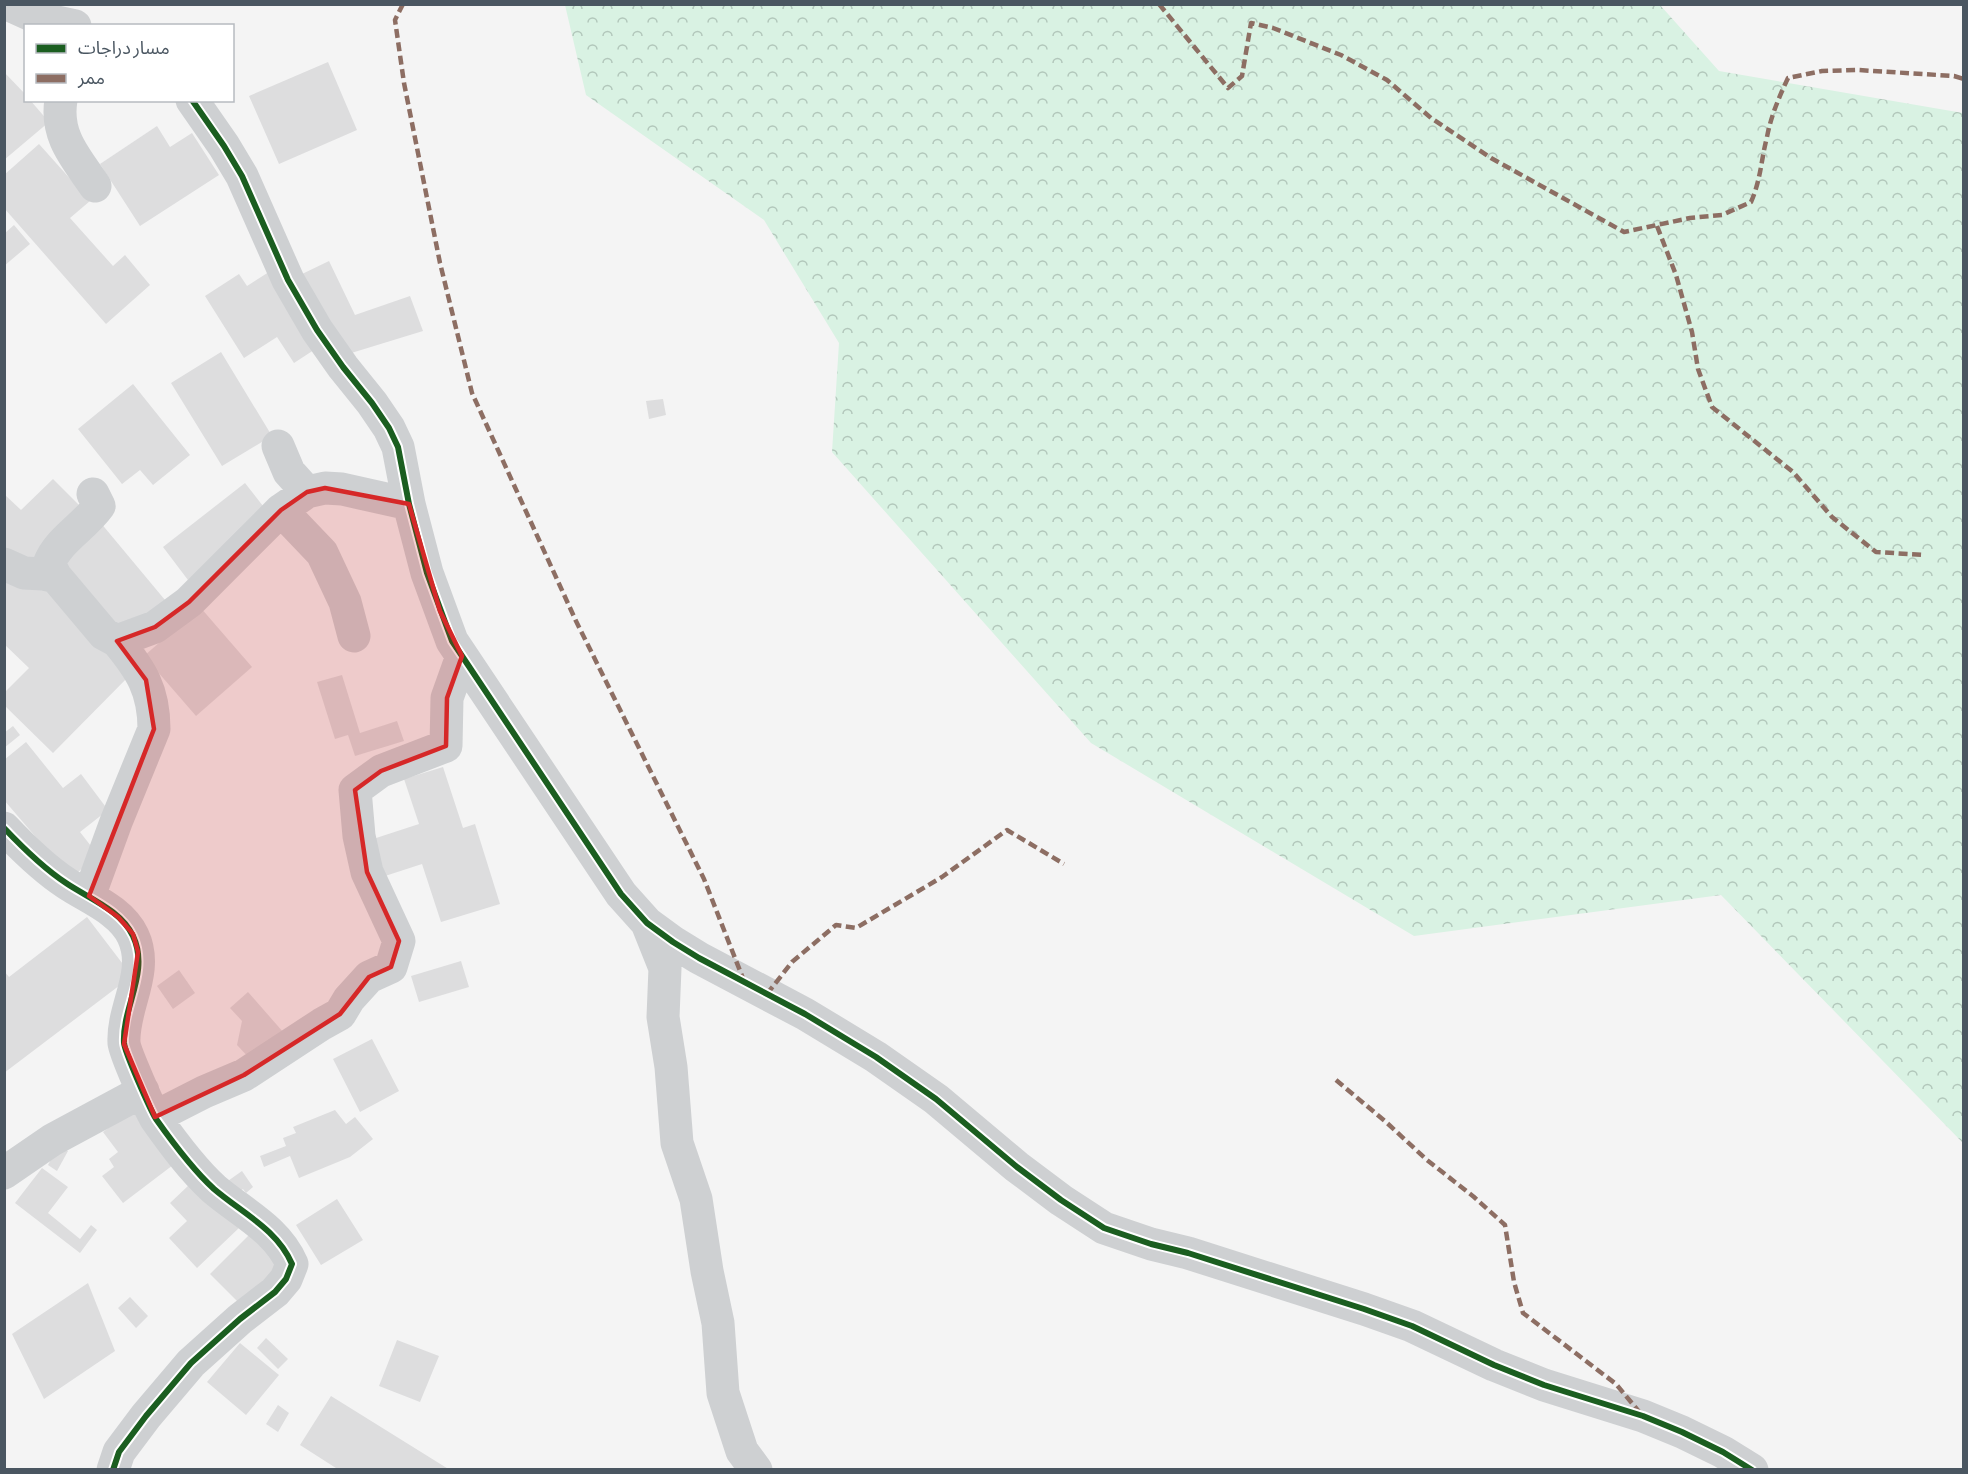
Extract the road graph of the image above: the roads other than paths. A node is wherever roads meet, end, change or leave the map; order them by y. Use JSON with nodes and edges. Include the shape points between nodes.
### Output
{"nodes":[{"id":1,"x":8,"y":10,"type":"edge"},
{"id":2,"x":66,"y":24,"type":"edge"},
{"id":3,"x":61,"y":102,"type":"edge"},
{"id":4,"x":193,"y":102,"type":"edge"},
{"id":5,"x":95,"y":186,"type":"dead end"},
{"id":6,"x":278,"y":446,"type":"dead end"},
{"id":7,"x":93,"y":494,"type":"dead end"},
{"id":8,"x":294,"y":501,"type":"junction"},
{"id":9,"x":409,"y":504,"type":"junction"},
{"id":10,"x":4,"y":564,"type":"edge"},
{"id":11,"x":56,"y":577,"type":"junction"},
{"id":12,"x":354,"y":636,"type":"dead end"},
{"id":13,"x":117,"y":641,"type":"junction"},
{"id":14,"x":462,"y":656,"type":"junction"},
{"id":15,"x":4,"y":828,"type":"edge"},
{"id":16,"x":89,"y":896,"type":"junction"},
{"id":17,"x":647,"y":923,"type":"junction"},
{"id":18,"x":149,"y":1104,"type":"junction"},
{"id":19,"x":4,"y":1173,"type":"edge"},
{"id":20,"x":113,"y":1470,"type":"edge"},
{"id":21,"x":756,"y":1470,"type":"edge"},
{"id":22,"x":1752,"y":1470,"type":"edge"}],
"edges":[{"from":1,"to":2,"type":"street"},
{"from":3,"to":5,"type":"street","via":[[64,139]]},
{"from":4,"to":9,"type":"street","via":[[242,176],[288,280],[317,330],[389,428],[400,455]]},
{"from":6,"to":8,"type":"street","via":[[290,472]]},
{"from":7,"to":11,"type":"street","via":[[99,506],[53,552],[49,564]]},
{"from":8,"to":9,"type":"street","via":[[325,488]]},
{"from":8,"to":12,"type":"street","via":[[345,602]]},
{"from":8,"to":13,"type":"street","via":[[189,602],[155,627]]},
{"from":9,"to":14,"type":"street","via":[[440,611]]},
{"from":10,"to":11,"type":"street","via":[[24,573]]},
{"from":11,"to":13,"type":"street","via":[[104,634]]},
{"from":13,"to":16,"type":"street","via":[[146,680],[154,729]]},
{"from":14,"to":17,"type":"street","via":[[621,894]]},
{"from":14,"to":18,"type":"street","via":[[447,698],[446,746],[381,771],[355,790],[367,872],[399,941],[391,967],[369,977],[340,1014],[244,1075],[204,1092]]},
{"from":15,"to":16,"type":"street","via":[[65,883]]},
{"from":16,"to":18,"type":"street","via":[[118,917],[133,934],[138,977],[124,1044]]},
{"from":17,"to":21,"type":"street","via":[[665,968],[663,1017],[677,1143],[696,1199],[718,1323],[723,1393],[742,1451]]},
{"from":17,"to":22,"type":"street","via":[[699,958],[876,1057],[936,1099],[1061,1200],[1104,1228],[1412,1326],[1534,1381],[1682,1432]]},
{"from":18,"to":19,"type":"street","via":[[52,1140]]},
{"from":18,"to":20,"type":"street","via":[[189,1162],[214,1189],[266,1228],[286,1250],[292,1264],[275,1292],[191,1363],[119,1452]]}]}
